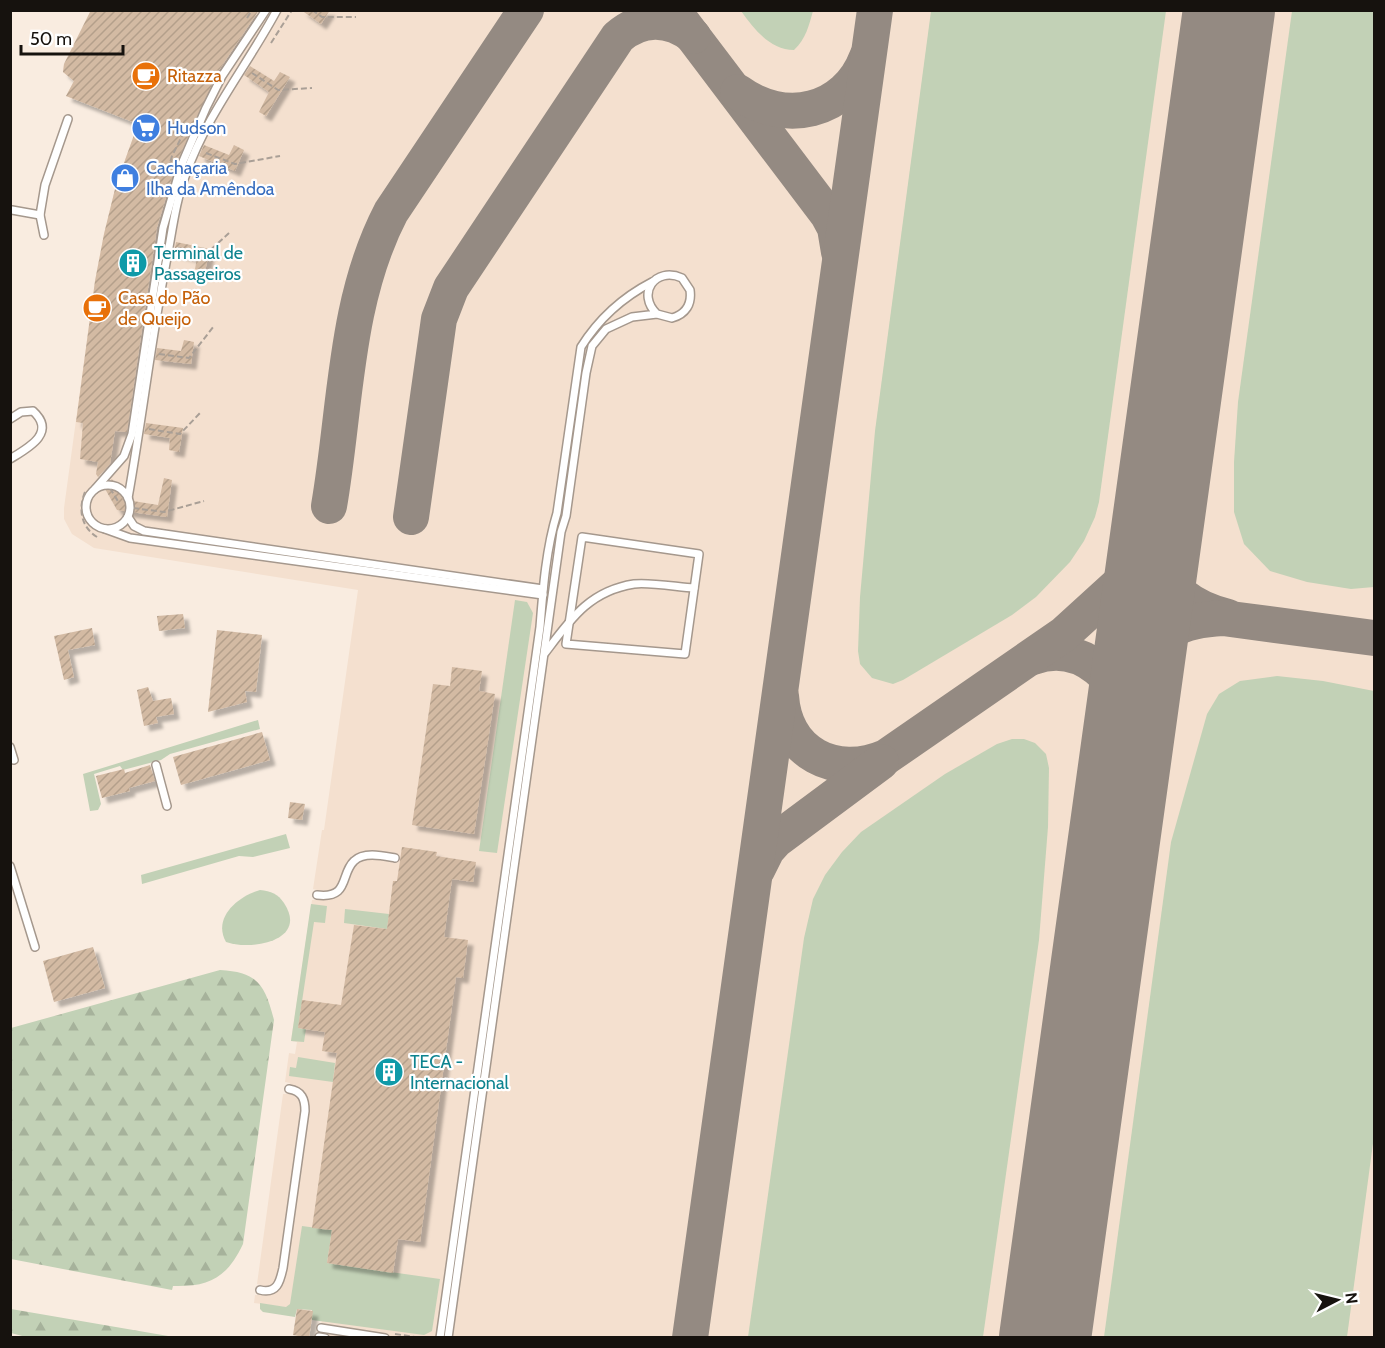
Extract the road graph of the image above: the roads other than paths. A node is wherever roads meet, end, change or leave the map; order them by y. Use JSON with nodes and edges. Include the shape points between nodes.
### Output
{"nodes":[{"id":1,"x":266,"y":10,"type":"edge"},
{"id":2,"x":277,"y":10,"type":"edge"},
{"id":3,"x":68,"y":119,"type":"dead end"},
{"id":4,"x":12,"y":210,"type":"dead end"},
{"id":5,"x":40,"y":215,"type":"junction"},
{"id":6,"x":44,"y":236,"type":"dead end"},
{"id":7,"x":654,"y":281,"type":"junction"},
{"id":8,"x":657,"y":314,"type":"junction"},
{"id":9,"x":10,"y":419,"type":"edge"},
{"id":10,"x":10,"y":459,"type":"edge"},
{"id":11,"x":92,"y":488,"type":"junction"},
{"id":12,"x":128,"y":498,"type":"junction"},
{"id":13,"x":128,"y":517,"type":"junction"},
{"id":14,"x":105,"y":530,"type":"junction"},
{"id":15,"x":694,"y":588,"type":"junction"},
{"id":16,"x":543,"y":592,"type":"junction"},
{"id":17,"x":570,"y":621,"type":"junction"},
{"id":18,"x":544,"y":654,"type":"junction"},
{"id":19,"x":10,"y":747,"type":"edge"},
{"id":20,"x":14,"y":759,"type":"dead end"},
{"id":21,"x":156,"y":765,"type":"dead end"},
{"id":22,"x":167,"y":806,"type":"dead end"},
{"id":23,"x":395,"y":858,"type":"dead end"},
{"id":24,"x":10,"y":866,"type":"edge"},
{"id":25,"x":317,"y":895,"type":"dead end"},
{"id":26,"x":35,"y":947,"type":"dead end"},
{"id":27,"x":289,"y":1089,"type":"dead end"},
{"id":28,"x":260,"y":1290,"type":"dead end"},
{"id":29,"x":321,"y":1328,"type":"dead end"},
{"id":30,"x":385,"y":1338,"type":"edge"},
{"id":31,"x":440,"y":1338,"type":"edge"},
{"id":32,"x":448,"y":1338,"type":"edge"}],
"edges":[{"from":1,"to":11,"type":"lane","via":[[222,75],[182,166],[163,228],[132,434],[124,456]]},
{"from":2,"to":12,"type":"lane","via":[[214,113],[185,175],[160,294]]},
{"from":3,"to":5,"type":"lane","via":[[45,185]]},
{"from":4,"to":5,"type":"lane"},
{"from":5,"to":6,"type":"lane"},
{"from":7,"to":8,"type":"lane","via":[[648,298]]},
{"from":7,"to":8,"type":"lane","via":[[660,276],[675,275],[690,290],[689,305],[679,315],[672,318]]},
{"from":7,"to":16,"type":"lane","via":[[614,309],[581,347]]},
{"from":8,"to":18,"type":"lane","via":[[636,315],[614,324],[592,346]]},
{"from":9,"to":10,"type":"lane","via":[[33,411],[40,417],[41,429],[36,441]]},
{"from":11,"to":12,"type":"lane","via":[[114,486]]},
{"from":11,"to":14,"type":"lane","via":[[87,513],[93,524]]},
{"from":12,"to":13,"type":"lane"},
{"from":13,"to":14,"type":"lane","via":[[118,527]]},
{"from":13,"to":16,"type":"lane","via":[[144,531]]},
{"from":14,"to":16,"type":"lane","via":[[130,538]]},
{"from":15,"to":17,"type":"lane","via":[[635,584],[596,596]]},
{"from":15,"to":17,"type":"lane","via":[[684,654],[566,644]]},
{"from":15,"to":17,"type":"lane","via":[[699,554],[582,537]]},
{"from":16,"to":31,"type":"lane"},
{"from":17,"to":18,"type":"lane"},
{"from":18,"to":32,"type":"lane"},
{"from":19,"to":20,"type":"lane"},
{"from":21,"to":22,"type":"lane"},
{"from":23,"to":25,"type":"lane","via":[[361,857],[354,861],[338,891]]},
{"from":24,"to":26,"type":"lane"},
{"from":27,"to":28,"type":"lane","via":[[302,1094],[305,1111],[283,1268],[274,1289]]},
{"from":29,"to":30,"type":"lane"}]}
